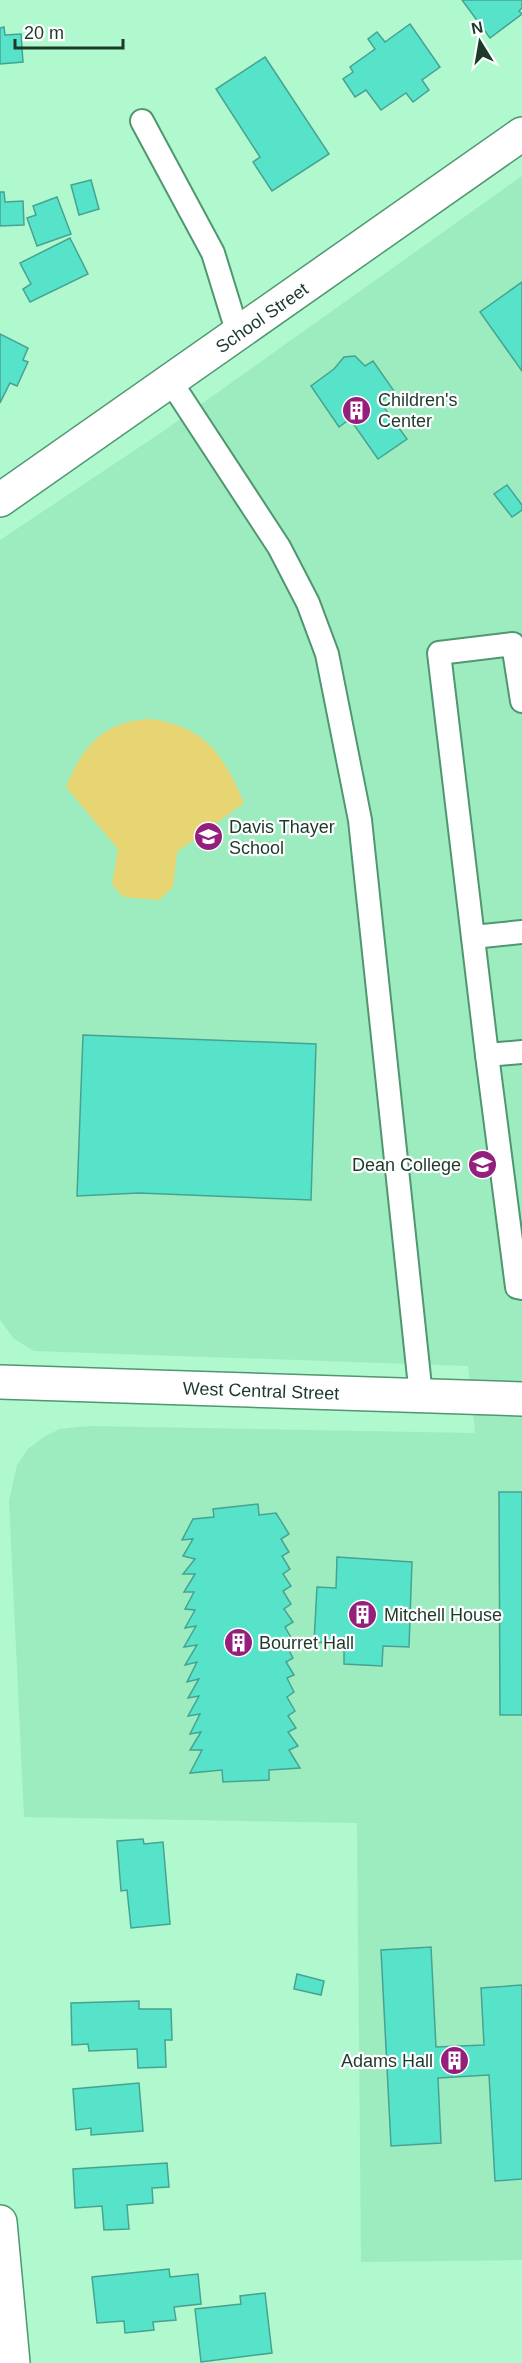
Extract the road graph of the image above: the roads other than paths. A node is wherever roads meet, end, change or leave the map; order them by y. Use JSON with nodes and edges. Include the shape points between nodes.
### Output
{"nodes":[{"id":1,"x":142,"y":121,"type":"dead end"},
{"id":2,"x":522,"y":134,"type":"edge"},
{"id":3,"x":238,"y":334,"type":"junction"},
{"id":4,"x":171,"y":382,"type":"junction"},
{"id":5,"x":0,"y":500,"type":"edge"},
{"id":6,"x":522,"y":701,"type":"edge"},
{"id":7,"x":522,"y":932,"type":"edge"},
{"id":8,"x":473,"y":937,"type":"junction"},
{"id":9,"x":522,"y":1052,"type":"edge"},
{"id":10,"x":487,"y":1055,"type":"junction"},
{"id":11,"x":522,"y":1288,"type":"edge"},
{"id":12,"x":0,"y":1382,"type":"edge"},
{"id":13,"x":421,"y":1396,"type":"junction"},
{"id":14,"x":522,"y":1399,"type":"edge"},
{"id":15,"x":0,"y":2234,"type":"edge"},
{"id":16,"x":13,"y":2363,"type":"edge"}],
"edges":[{"from":1,"to":3,"type":"lane","via":[[213,254]]},
{"from":2,"to":3,"type":"main road","name":"School Street"},
{"from":3,"to":4,"type":"main road","name":"School Street"},
{"from":4,"to":5,"type":"main road","name":"School Street"},
{"from":4,"to":13,"type":"lane","via":[[279,547],[308,603],[327,654],[360,820]]},
{"from":6,"to":8,"type":"lane","via":[[513,644],[439,653]]},
{"from":7,"to":8,"type":"lane"},
{"from":8,"to":10,"type":"lane"},
{"from":9,"to":10,"type":"lane"},
{"from":10,"to":11,"type":"lane","via":[[518,1287]]},
{"from":12,"to":13,"type":"main road","name":"West Central Street"},
{"from":13,"to":14,"type":"main road","name":"West Central Street"},
{"from":15,"to":16,"type":"main road"}]}
